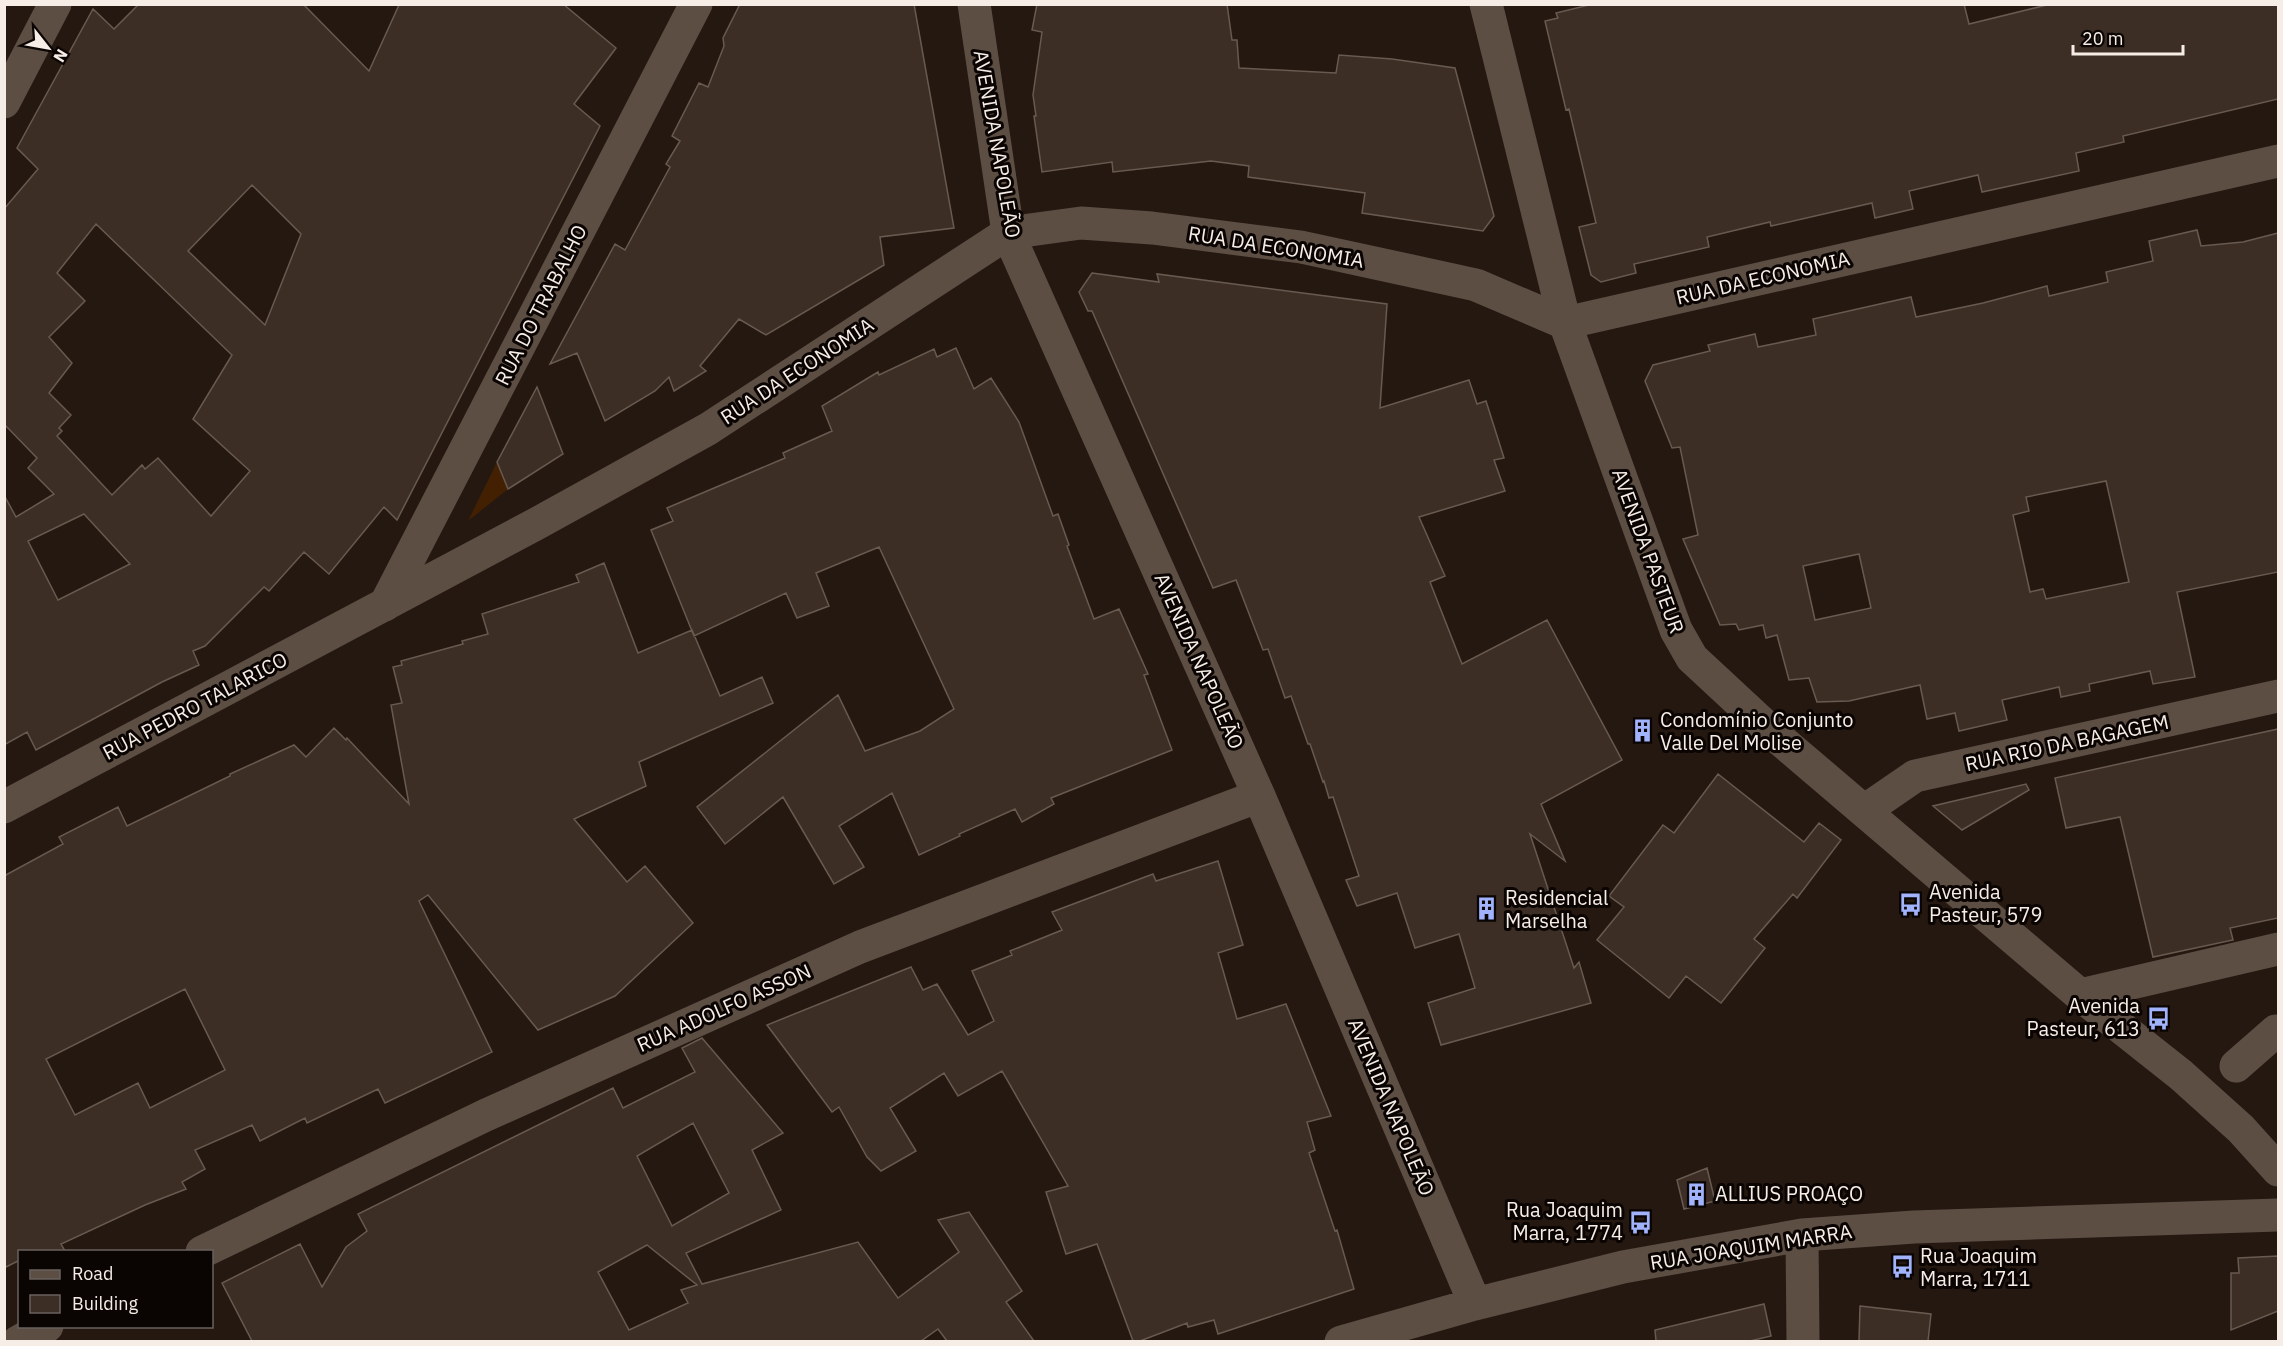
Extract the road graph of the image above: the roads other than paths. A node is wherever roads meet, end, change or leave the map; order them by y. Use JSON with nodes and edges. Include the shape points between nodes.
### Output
{"nodes":[{"id":1,"x":55,"y":4,"type":"edge"},
{"id":2,"x":696,"y":4,"type":"edge"},
{"id":3,"x":974,"y":4,"type":"edge"},
{"id":4,"x":1486,"y":4,"type":"edge"},
{"id":5,"x":4,"y":102,"type":"edge"},
{"id":6,"x":2278,"y":161,"type":"edge"},
{"id":7,"x":1008,"y":233,"type":"junction"},
{"id":8,"x":1565,"y":323,"type":"junction"},
{"id":9,"x":385,"y":605,"type":"junction"},
{"id":10,"x":2278,"y":696,"type":"edge"},
{"id":11,"x":1259,"y":796,"type":"junction"},
{"id":12,"x":4,"y":807,"type":"edge"},
{"id":13,"x":1864,"y":811,"type":"junction"},
{"id":14,"x":2278,"y":949,"type":"edge"},
{"id":15,"x":2080,"y":995,"type":"junction"},
{"id":16,"x":2278,"y":1034,"type":"edge"},
{"id":17,"x":2236,"y":1066,"type":"dead end"},
{"id":18,"x":2278,"y":1170,"type":"edge"},
{"id":19,"x":2278,"y":1215,"type":"edge"},
{"id":20,"x":1802,"y":1234,"type":"junction"},
{"id":21,"x":204,"y":1250,"type":"edge"},
{"id":22,"x":1475,"y":1304,"type":"junction"},
{"id":23,"x":43,"y":1328,"type":"edge"},
{"id":24,"x":18,"y":1341,"type":"edge"},
{"id":25,"x":1341,"y":1341,"type":"edge"},
{"id":26,"x":1803,"y":1341,"type":"edge"}],
"edges":[{"from":1,"to":5,"type":"street"},
{"from":2,"to":9,"type":"street","name":"RUA DO TRABALHO"},
{"from":3,"to":7,"type":"street","name":"AVENIDA NAPOLEÃO"},
{"from":4,"to":8,"type":"street","name":"AVENIDA PASTEUR"},
{"from":6,"to":8,"type":"street","name":"RUA DA ECONOMIA"},
{"from":7,"to":8,"type":"street","name":"RUA DA ECONOMIA","via":[[1081,223],[1301,247],[1476,285]]},
{"from":7,"to":9,"type":"street","name":"RUA DA ECONOMIA","via":[[708,429]]},
{"from":7,"to":11,"type":"street","name":"AVENIDA NAPOLEÃO"},
{"from":8,"to":13,"type":"street","name":"AVENIDA PASTEUR","via":[[1676,630],[1692,658]]},
{"from":9,"to":12,"type":"street","name":"RUA PEDRO TALARICO"},
{"from":10,"to":13,"type":"street","name":"RUA RIO DA BAGAGEM","via":[[1915,776]]},
{"from":11,"to":21,"type":"street","name":"RUA ADOLFO ASSON","via":[[860,947],[486,1115]]},
{"from":11,"to":22,"type":"street","name":"AVENIDA NAPOLEÃO"},
{"from":13,"to":15,"type":"street","name":"AVENIDA PASTEUR"},
{"from":14,"to":15,"type":"street"},
{"from":15,"to":18,"type":"street","name":"AVENIDA PASTEUR","via":[[2181,1075],[2241,1129]]},
{"from":16,"to":17,"type":"street","via":[[2276,1030]]},
{"from":19,"to":20,"type":"street","name":"RUA JOAQUIM MARRA"},
{"from":20,"to":22,"type":"street","name":"RUA JOAQUIM MARRA","via":[[1623,1267]]},
{"from":20,"to":26,"type":"street"},
{"from":22,"to":25,"type":"street","name":"RUA JOAQUIM MARRA"},
{"from":23,"to":24,"type":"street"}]}
